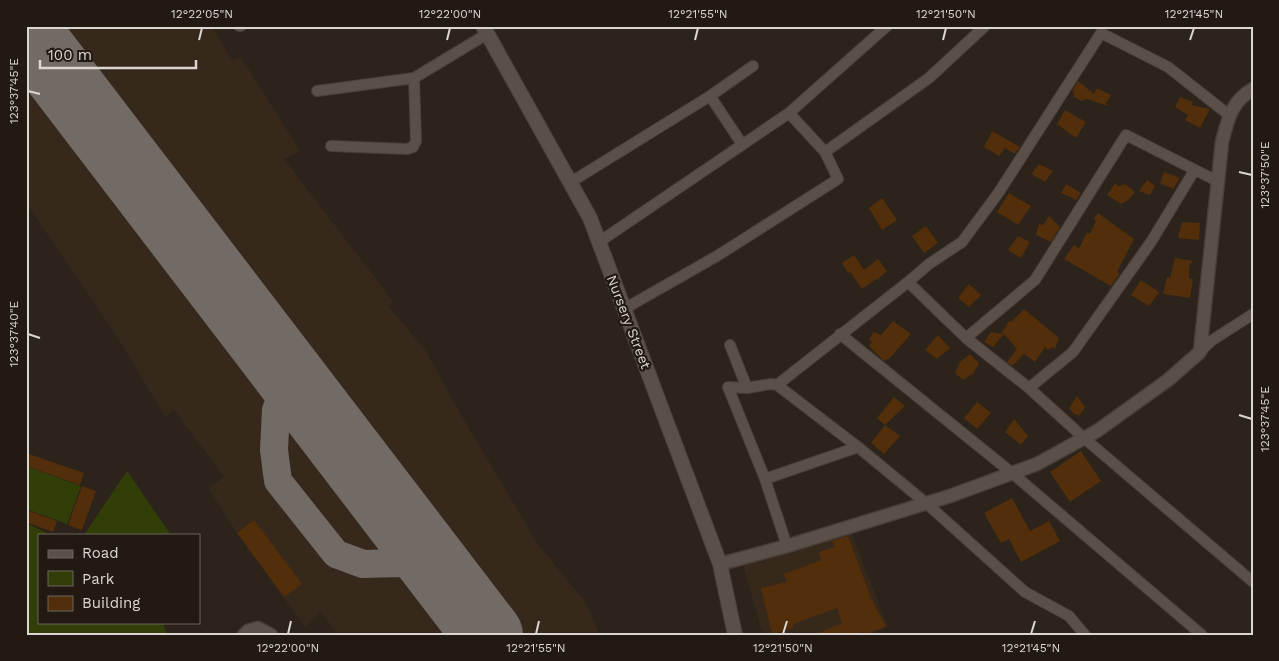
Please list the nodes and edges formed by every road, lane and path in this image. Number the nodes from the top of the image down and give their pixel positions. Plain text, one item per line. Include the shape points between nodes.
1 (887, 26) edge
2 (985, 26) edge
3 (485, 30) edge
4 (1103, 30) edge
5 (753, 66) dead end
6 (414, 78) junction
7 (1253, 89) edge
8 (317, 91) dead end
9 (710, 96) junction
10 (789, 113) junction
11 (1229, 115) junction
12 (742, 144) junction
13 (331, 146) dead end
14 (825, 152) junction
15 (1194, 171) junction
16 (570, 182) junction
17 (1219, 182) junction
18 (599, 242) junction
19 (908, 282) junction
20 (624, 309) junction
21 (1253, 314) edge
22 (840, 334) junction
23 (966, 338) junction
24 (730, 345) dead end
25 (1200, 352) junction
26 (777, 385) junction
27 (747, 388) junction
28 (1029, 388) junction
29 (1084, 438) junction
30 (858, 447) junction
31 (1012, 473) junction
32 (765, 479) junction
33 (926, 503) junction
34 (787, 546) junction
35 (720, 564) junction
36 (1253, 582) edge
37 (244, 635) edge
38 (270, 635) edge
39 (735, 635) edge
40 (1085, 635) edge
41 (1202, 635) edge

1 - 10 street
2 - 14 street via 929,78
3 - 6 street
3 - 16 main road, Nursery Street
4 - 11 street via 1168,67
4 - 19 street via 999,192 962,242
5 - 9 street
6 - 8 street
6 - 13 street via 416,141 413,147
7 - 11 street via 1242,96
9 - 12 street
9 - 16 street
10 - 12 street
10 - 14 street
11 - 17 street via 1222,142
12 - 18 street
14 - 20 street via 838,179 717,256
15 - 17 street
15 - 23 street via 1126,135 1035,280
15 - 28 street via 1152,242 1073,352
16 - 18 main road, Nursery Street
17 - 25 street
18 - 20 main road, Nursery Street
19 - 22 street
19 - 23 street
20 - 35 main road, Nursery Street
21 - 25 street
22 - 26 street
22 - 31 street
23 - 28 street
24 - 27 street
25 - 29 street via 1168,380
26 - 27 street
26 - 30 street
27 - 32 street via 728,388
28 - 29 street
29 - 31 street via 1037,464
29 - 36 street
30 - 32 street
30 - 33 street
31 - 33 street
31 - 41 street
32 - 34 street
33 - 34 street
33 - 40 street via 1025,592 1069,616
34 - 35 street
35 - 39 main road, Nursery Street
37 - 38 street via 258,628

